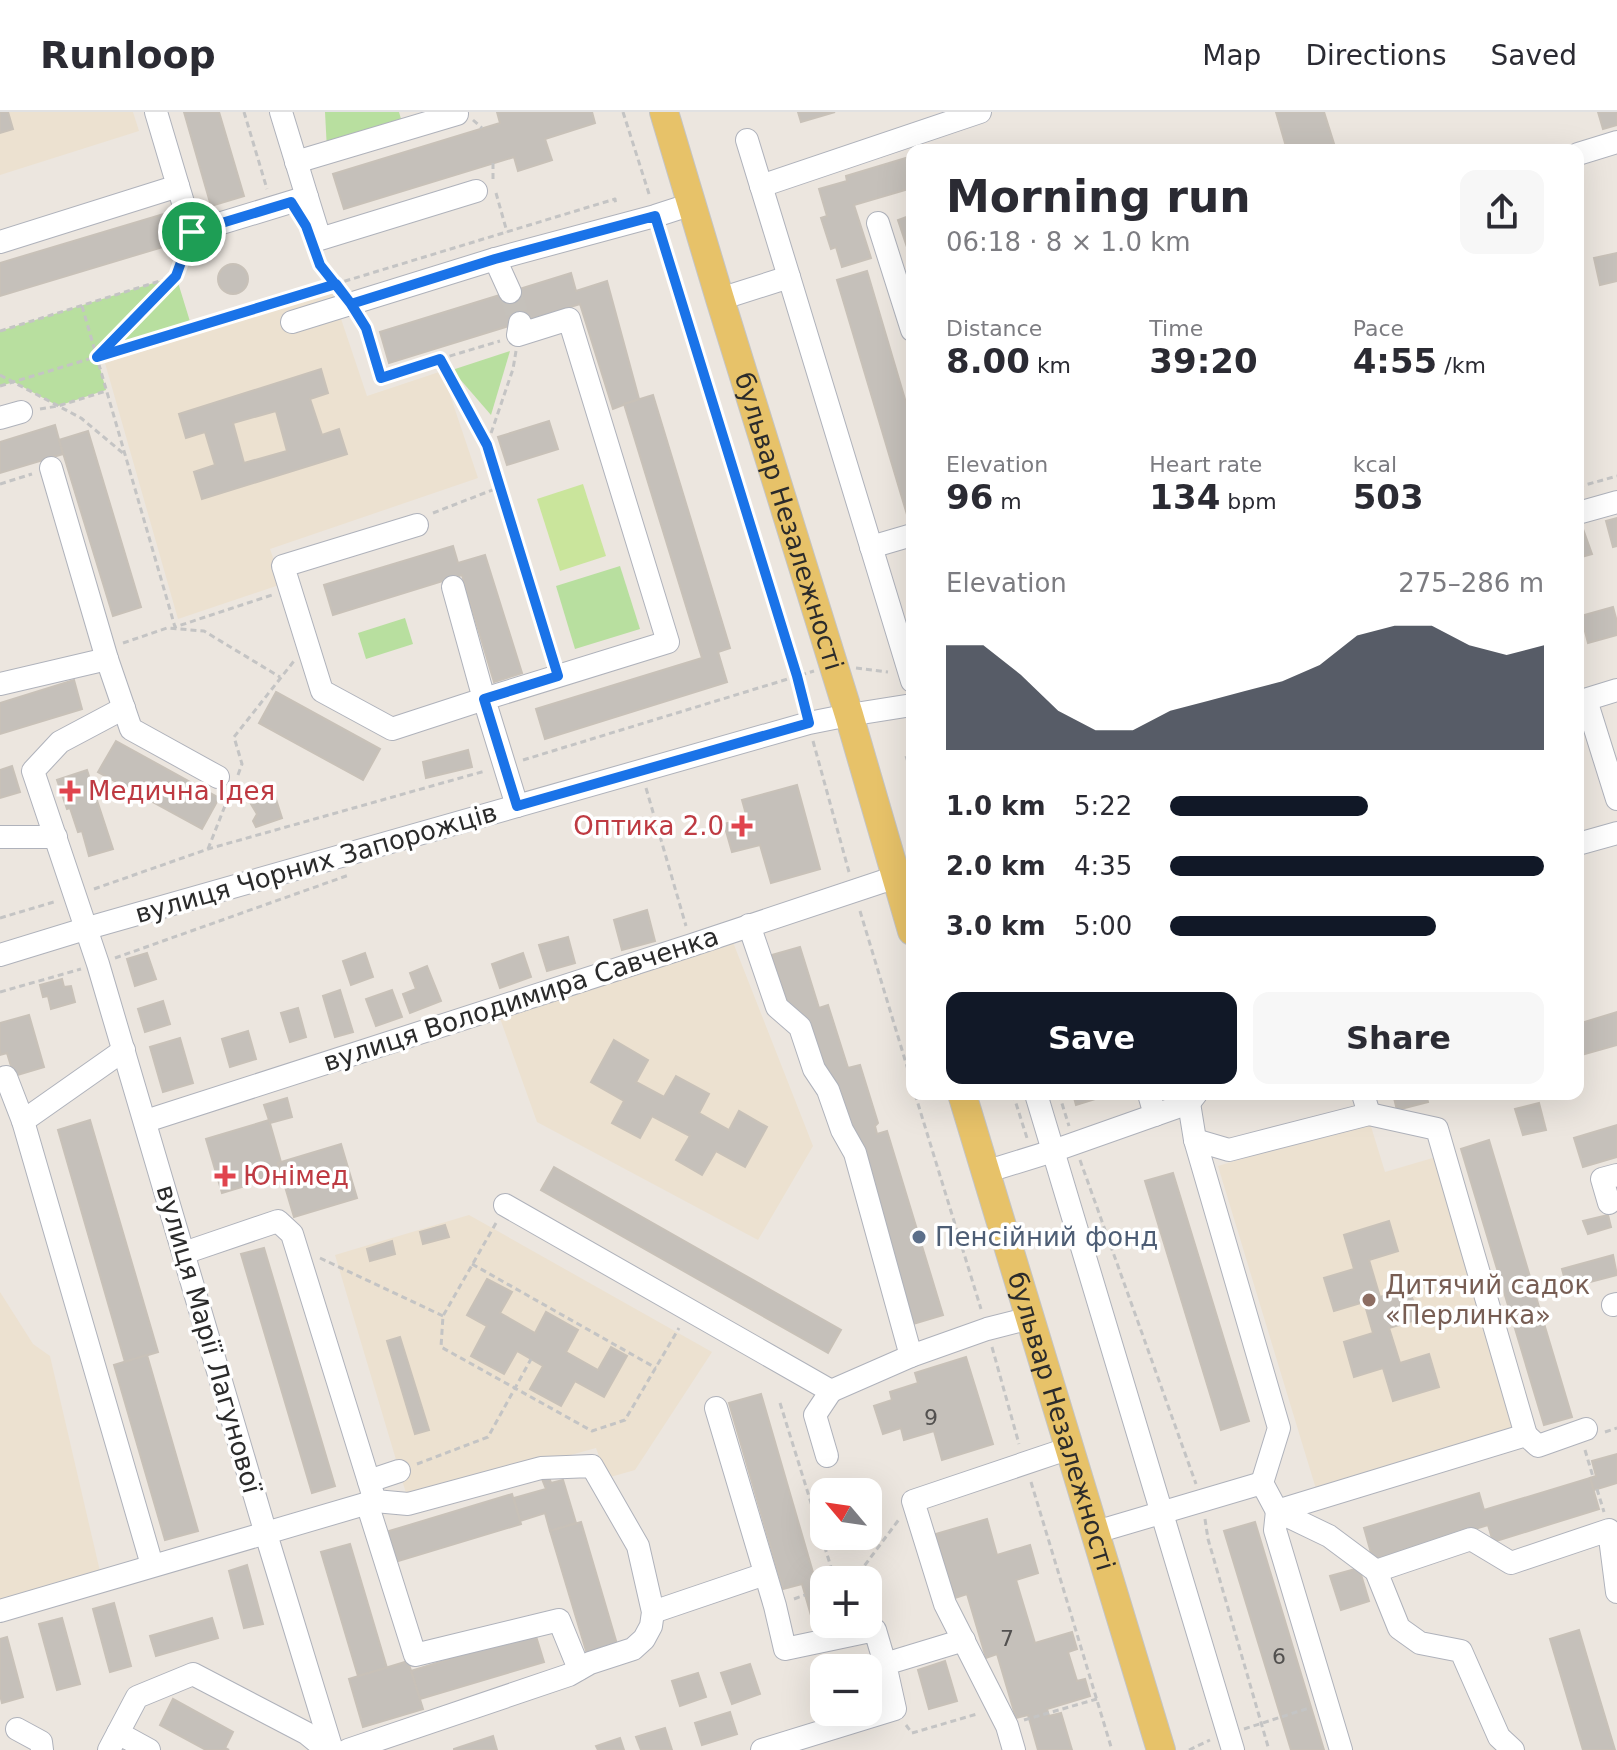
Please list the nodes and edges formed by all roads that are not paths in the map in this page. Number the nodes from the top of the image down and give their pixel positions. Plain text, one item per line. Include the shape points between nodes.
1 (156, 112) edge
2 (281, 112) edge
3 (456, 112) edge
4 (664, 112) edge
5 (980, 112) edge
6 (406, 120) edge
7 (747, 140) dead end
8 (1617, 142) edge
9 (1584, 152) edge
10 (296, 162) junction
11 (178, 186) junction
12 (761, 186) junction
13 (476, 191) dead end
14 (307, 197) junction
15 (692, 204) junction
16 (878, 223) dead end
17 (0, 242) edge
18 (495, 259) junction
19 (789, 277) junction
20 (510, 292) tunnel mouth
21 (720, 299) junction
22 (906, 311) edge
23 (292, 322) dead end
24 (519, 329) road end
25 (51, 468) road end
26 (1617, 502) edge
27 (1584, 511) edge
28 (417, 525) road end
29 (906, 537) edge
30 (871, 547) junction
31 (453, 587) dead end
32 (106, 654) junction
33 (906, 661) edge
34 (0, 684) edge
35 (1617, 690) edge
36 (484, 699) junction
37 (1584, 700) edge
38 (906, 706) edge
39 (1584, 707) edge
40 (124, 708) junction
41 (849, 715) junction
42 (228, 783) road end
43 (1617, 799) edge
44 (517, 806) junction
45 (1617, 833) edge
46 (0, 837) edge
47 (56, 837) junction
48 (1584, 842) edge
49 (896, 877) junction
50 (906, 911) edge
51 (749, 925) junction
52 (88, 928) junction
53 (0, 955) edge
54 (124, 1050) junction
55 (0, 1079) edge
56 (964, 1100) edge
57 (1039, 1100) edge
58 (1179, 1100) edge
59 (1193, 1100) edge
60 (1152, 1104) edge
61 (1366, 1104) edge
62 (23, 1121) junction
63 (146, 1121) junction
64 (1195, 1140) junction
65 (1064, 1147) junction
66 (985, 1172) junction
67 (1617, 1175) edge
68 (1609, 1203) dead end
69 (505, 1205) road end
70 (184, 1253) junction
71 (1030, 1318) junction
72 (911, 1356) junction
73 (831, 1391) junction
74 (716, 1408) dead end
75 (1582, 1430) road end
76 (1526, 1435) junction
77 (1070, 1448) junction
78 (827, 1456) dead end
79 (399, 1471) road end
80 (1262, 1483) junction
81 (370, 1495) junction
82 (1277, 1511) junction
83 (1161, 1512) junction
84 (1613, 1523) edge
85 (1096, 1532) junction
86 (266, 1534) junction
87 (152, 1565) junction
88 (1376, 1571) junction
89 (765, 1574) junction
90 (1617, 1592) edge
91 (0, 1611) edge
92 (653, 1612) junction
93 (964, 1640) junction
94 (885, 1664) junction
95 (579, 1669) junction
96 (17, 1729) dead end
97 (113, 1741) edge
98 (1230, 1742) edge
99 (42, 1750) edge
100 (149, 1750) edge
101 (330, 1750) edge
102 (348, 1750) edge
103 (762, 1750) edge
104 (1014, 1750) edge
105 (1161, 1750) edge
106 (1341, 1750) edge
107 (1513, 1750) edge

1 - 11 street
2 - 10 street
3 - 6 street
4 - 15 main road, бульвар Незалежності
5 - 12 street
6 - 10 street
7 - 12 street
8 - 9 street
10 - 14 street
11 - 14 street via 192,232
11 - 17 street
12 - 19 street
13 - 14 street via 320,239
15 - 18 street
15 - 21 main road, бульвар Незалежності
16 - 22 street
18 - 20 street
18 - 23 street
19 - 21 street
19 - 30 street
21 - 41 main road, бульвар Незалежності
24 - 36 street via 569,319 668,642
25 - 32 street
26 - 27 street
28 - 36 street via 283,566 322,691 392,729
29 - 30 street
30 - 33 street
31 - 36 street
32 - 34 street
32 - 40 street
35 - 37 street
36 - 44 street
38 - 41 street, вулиця Чорних Запорожців
39 - 43 street
40 - 42 street via 131,729
40 - 47 street, вулиця Марії Лагунової via 60,742 33,771
41 - 44 street, вулиця Чорних Запорожців
41 - 49 main road, бульвар Незалежності
44 - 52 street, вулиця Чорних Запорожців
45 - 48 street
46 - 47 street
47 - 52 street, вулиця Марії Лагунової
49 - 50 main road, бульвар Незалежності
49 - 51 street, вулиця Володимира Савченка
51 - 63 street, вулиця Володимира Савченка
51 - 72 street via 777,1007 800,1027 855,1153
52 - 53 street, вулиця Чорних Запорожців
52 - 54 street, вулиця Марії Лагунової
54 - 62 street
54 - 63 street, вулиця Марії Лагунової
55 - 62 street via 6,1077
56 - 66 main road, бульвар Незалежності
57 - 65 street
58 - 60 street
59 - 64 street
60 - 65 street
61 - 64 street via 1229,1150
61 - 76 street via 1437,1129
62 - 87 street
63 - 70 street, вулиця Марії Лагунової
64 - 80 street via 1279,1428
65 - 66 street
65 - 83 street
66 - 71 main road, бульвар Незалежності
67 - 68 street via 1602,1179
69 - 73 street
70 - 81 street via 278,1221 292,1234
70 - 86 street, вулиця Марії Лагунової
71 - 72 street
71 - 77 main road, бульвар Незалежності
72 - 73 street
73 - 78 street via 815,1415
74 - 89 street
75 - 76 street via 1538,1446
76 - 82 street
77 - 85 main road, бульвар Незалежності
77 - 93 street via 913,1501 945,1604
79 - 81 street
80 - 82 street
80 - 83 street
81 - 86 street
81 - 92 street via 408,1504 541,1468 592,1466 638,1546
81 - 95 street via 415,1655 559,1620
82 - 88 street via 1329,1536
82 - 106 street via 1275,1530
83 - 85 street
83 - 98 street
84 - 88 street via 1511,1563 1471,1539
84 - 90 street
85 - 105 main road, бульвар Незалежності
86 - 87 street
86 - 101 street, вулиця Марії Лагунової
87 - 91 street
88 - 107 street via 1399,1628 1420,1643 1461,1651 1499,1737
89 - 92 street
89 - 94 street via 785,1649 875,1630
92 - 95 street via 644,1639 633,1649
93 - 94 street
93 - 104 street
94 - 103 street via 895,1709
95 - 102 street
96 - 99 street via 41,1742
97 - 100 street
97 - 101 street via 137,1697 193,1674

